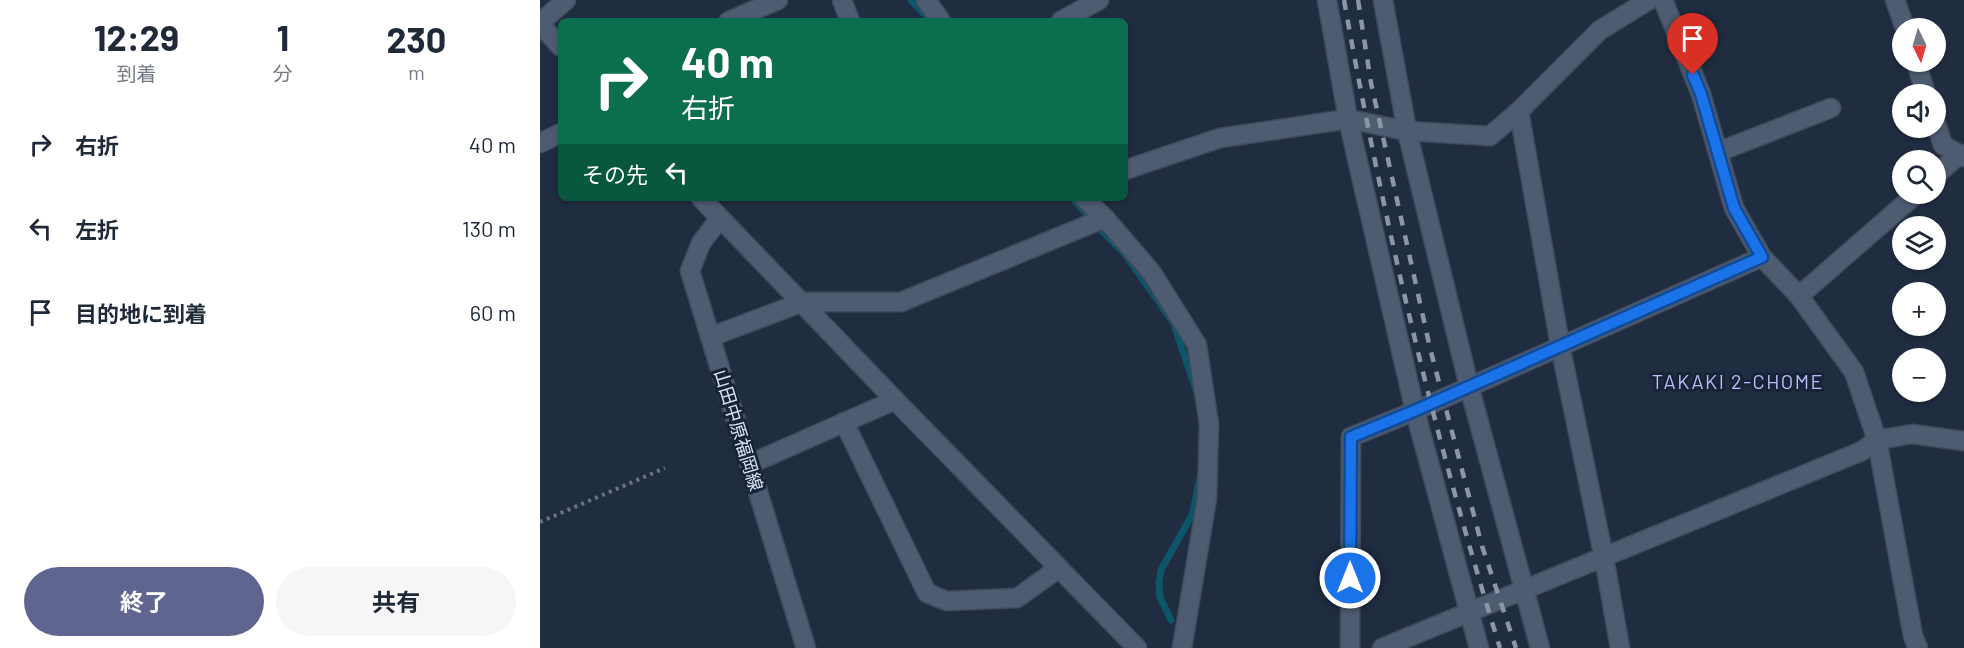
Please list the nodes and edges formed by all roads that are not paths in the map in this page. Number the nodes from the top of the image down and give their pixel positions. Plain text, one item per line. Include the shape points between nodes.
1 (566, 0) edge
2 (778, 0) edge
3 (842, 0) edge
4 (926, 0) edge
5 (1099, 0) edge
6 (1326, 0) edge
7 (1383, 0) edge
8 (1649, 0) edge
9 (1662, 0) edge
10 (1895, 0) edge
11 (736, 18) edge
12 (849, 18) edge
13 (939, 18) edge
14 (1066, 18) edge
15 (1901, 18) edge
16 (540, 24) edge
17 (558, 44) edge
18 (1831, 108) dead end
19 (1519, 111) junction
20 (1348, 119) junction
21 (1407, 131) junction
22 (558, 134) edge
23 (1941, 138) edge
24 (540, 143) edge
25 (1718, 152) junction
26 (1962, 156) edge
27 (1946, 168) edge
28 (1128, 169) edge
29 (704, 201) edge
30 (1086, 201) edge
31 (1905, 204) edge
32 (720, 218) junction
33 (1096, 222) junction
34 (1762, 257) junction
35 (1799, 296) junction
36 (803, 302) junction
37 (710, 337) junction
38 (1560, 345) junction
39 (1469, 386) junction
40 (895, 400) junction
41 (1414, 411) junction
42 (844, 422) junction
43 (1877, 440) junction
44 (1964, 441) edge
45 (750, 464) junction
46 (1604, 558) junction
47 (1059, 568) junction
48 (1523, 590) junction
49 (1468, 613) junction
50 (806, 648) edge
51 (1137, 648) edge
52 (1182, 648) edge
53 (1350, 648) edge
54 (1382, 648) edge
55 (1479, 648) edge
56 (1540, 648) edge
57 (1620, 648) edge
58 (1918, 648) edge

1 - 16 street
2 - 11 street
3 - 12 street
4 - 13 street
5 - 14 street
6 - 20 street
7 - 21 street
8 - 19 street via 1600,30
9 - 25 street via 1701,94
10 - 15 street
16 - 17 street
18 - 25 street
19 - 21 street via 1490,136
19 - 38 street
20 - 21 street
20 - 28 street via 1220,138
20 - 41 street
21 - 39 street
22 - 24 street
23 - 26 street via 1943,145
25 - 34 street via 1734,208
26 - 27 street
29 - 32 street
30 - 33 street
31 - 35 street
32 - 36 street
32 - 37 street, 山田中原福岡線 via 700,243 690,271
33 - 36 street via 901,302
33 - 52 street via 1152,273 1197,345 1209,424 1208,498
34 - 35 street
34 - 38 street
35 - 43 street via 1854,372
36 - 37 street
36 - 40 street
37 - 45 street, 山田中原福岡線
38 - 39 street
38 - 46 street
39 - 41 street
39 - 48 street
40 - 42 street
40 - 47 street
41 - 49 street
41 - 53 street via 1351,437
42 - 45 street
42 - 47 street via 927,593 947,601 1017,598
43 - 44 street via 1912,434
43 - 46 street via 1862,451
43 - 58 street
45 - 50 street, 山田中原福岡線
46 - 48 street
46 - 57 street
47 - 51 street
48 - 49 street
48 - 56 street
49 - 54 street
49 - 55 street

